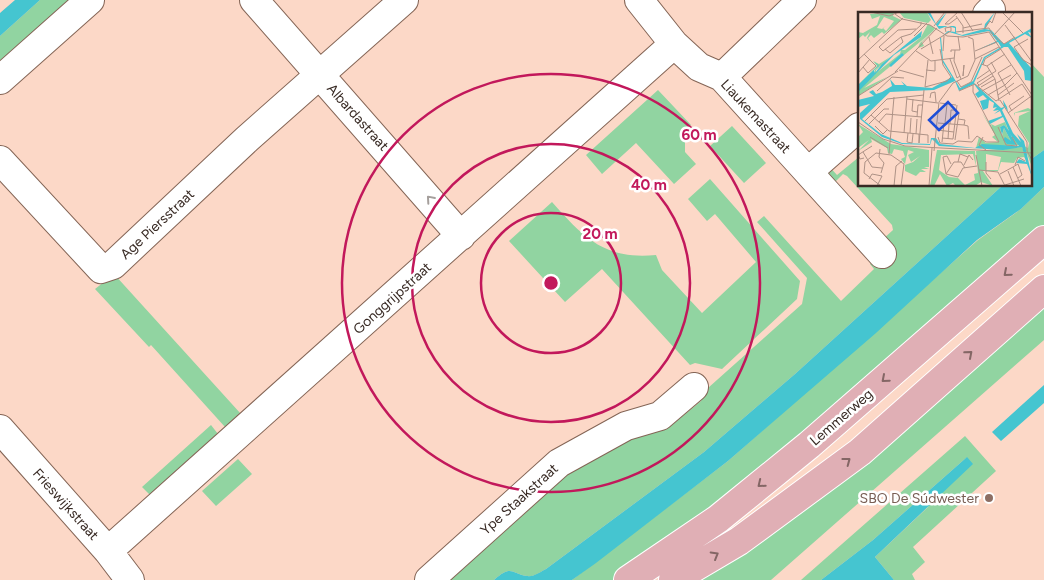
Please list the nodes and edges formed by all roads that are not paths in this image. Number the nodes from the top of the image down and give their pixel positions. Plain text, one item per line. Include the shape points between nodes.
1 (90, 0) edge
2 (254, 0) edge
3 (404, 0) edge
4 (639, 0) edge
5 (802, 0) edge
6 (674, 44) junction
7 (321, 76) junction
8 (722, 77) junction
9 (0, 80) edge
10 (858, 128) edge
11 (0, 160) edge
12 (808, 172) junction
13 (461, 236) junction
14 (1044, 240) edge
15 (882, 254) dead end
16 (1044, 289) edge
17 (694, 387) dead end
18 (0, 429) edge
19 (108, 551) junction
20 (130, 580) edge
21 (430, 580) edge
22 (628, 580) edge
23 (673, 580) edge

1 - 9 street
2 - 7 street, Albardastraat
3 - 7 street
4 - 6 street, Liaukemastraat
5 - 8 street
6 - 8 street, Liaukemastraat via 699,67
6 - 13 street, Gonggrijpstraat
7 - 11 street, Age Piersstraat via 247,139 113,265 101,269
13 -> 7 street, Albardastraat
8 - 12 street, Liaukemastraat
10 - 12 street
12 - 15 street, Liaukemastraat
13 - 19 street, Gonggrijpstraat
14 -> 22 main road, Lemmerweg via 718,519
23 -> 16 main road via 739,541 860,452
17 - 21 street, Ype Staakstraat via 660,416 626,426 559,463
18 - 19 street, Frieswijkstraat
19 - 20 street, Frieswijkstraat

